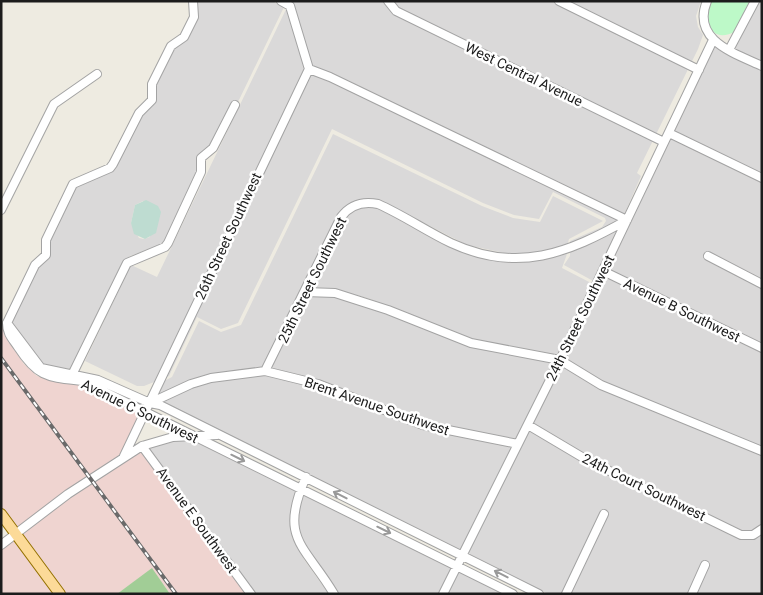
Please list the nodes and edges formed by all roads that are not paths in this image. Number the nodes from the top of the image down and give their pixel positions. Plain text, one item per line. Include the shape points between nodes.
1 (193, 1) edge
2 (281, 1) edge
3 (388, 1) edge
4 (559, 1) edge
5 (707, 1) edge
6 (756, 1) edge
7 (291, 4) edge
8 (713, 40) junction
9 (729, 50) junction
10 (762, 66) edge
11 (309, 70) junction
12 (699, 70) junction
13 (97, 74) dead end
14 (235, 105) dead end
15 (669, 133) junction
16 (664, 142) junction
17 (762, 178) edge
18 (1, 210) edge
19 (627, 220) junction
20 (604, 233) junction
21 (616, 244) junction
22 (708, 256) dead end
23 (603, 271) junction
24 (762, 284) edge
25 (305, 292) junction
26 (762, 348) edge
27 (560, 360) junction
28 (265, 371) junction
29 (71, 376) junction
30 (150, 403) junction
31 (146, 411) junction
32 (528, 425) junction
33 (219, 435) junction
34 (194, 436) junction
35 (518, 444) junction
36 (142, 446) junction
37 (762, 451) edge
38 (124, 456) junction
39 (306, 477) junction
40 (301, 489) junction
41 (1, 514) edge
42 (604, 514) dead end
43 (762, 529) edge
44 (17, 534) junction
45 (1, 545) edge
46 (462, 555) junction
47 (456, 565) junction
48 (705, 565) dead end
49 (60, 594) edge
50 (251, 594) edge
51 (334, 594) edge
52 (443, 594) edge
53 (513, 594) edge
54 (540, 594) edge
55 (566, 594) edge
56 (692, 594) edge

1 - 29 street, Avenue C Southwest via 194,17 184,37 171,46 152,84 152,100 139,113 110,168 73,184 46,240 46,255 35,264 7,323 41,368
2 - 7 street
3 - 16 street, West Central Avenue via 396,11
4 - 12 street
5 - 8 street via 703,19
6 - 9 street
7 - 11 street
8 - 9 street
8 - 12 street, 24th Street Southwest
9 - 10 street
11 - 19 street via 330,77
11 - 30 street, 26th Street Southwest
12 - 15 street, 24th Street Southwest
13 - 18 street via 54,104
14 - 29 street via 212,148 201,158 201,172 168,243 127,263
15 - 16 street, 24th Street Southwest
15 - 17 street
16 - 19 street, 24th Street Southwest
19 - 20 street
19 - 21 street, 24th Street Southwest
20 - 21 street
20 - 25 street, 25th Street Southwest via 548,256 512,259 458,246 387,208 370,203 353,206 341,217
21 - 23 street, 24th Street Southwest
22 - 24 street
23 - 26 street, Avenue B Southwest
23 - 27 street, 24th Street Southwest
25 - 27 street via 335,293 471,342
25 - 28 street, 25th Street Southwest
27 - 32 street, 24th Street Southwest
27 - 37 street via 601,386
28 - 30 street, Brent Avenue Southwest via 211,378
28 - 35 street, Brent Avenue Southwest via 318,384 423,424
29 - 30 street, Avenue C Southwest via 98,380
29 - 31 street, Avenue C Southwest
30 - 31 street
30 - 33 street, Avenue C Southwest
31 - 34 street, Avenue C Southwest
31 - 38 street
32 - 35 street, 24th Street Southwest
32 - 43 street, 24th Court Southwest via 595,464 741,535 753,535
33 - 34 street
33 - 39 street, Avenue C Southwest
34 - 36 street via 173,437
34 -> 40 street, Avenue C Southwest
35 - 46 street, 24th Street Southwest
36 - 38 street
36 - 50 street, Avenue E Southwest
38 - 44 street
39 - 40 street
46 -> 39 street, Avenue C Southwest
40 -> 47 street, Avenue C Southwest
40 - 51 street via 294,516 296,536 308,559
41 - 44 main road
42 - 55 street
44 - 45 street
44 - 49 main road
46 - 47 street, 24th Street Southwest
54 -> 46 street, Avenue C Southwest
47 - 52 street, 24th Street Southwest
47 - 53 street, Avenue C Southwest
48 - 56 street

